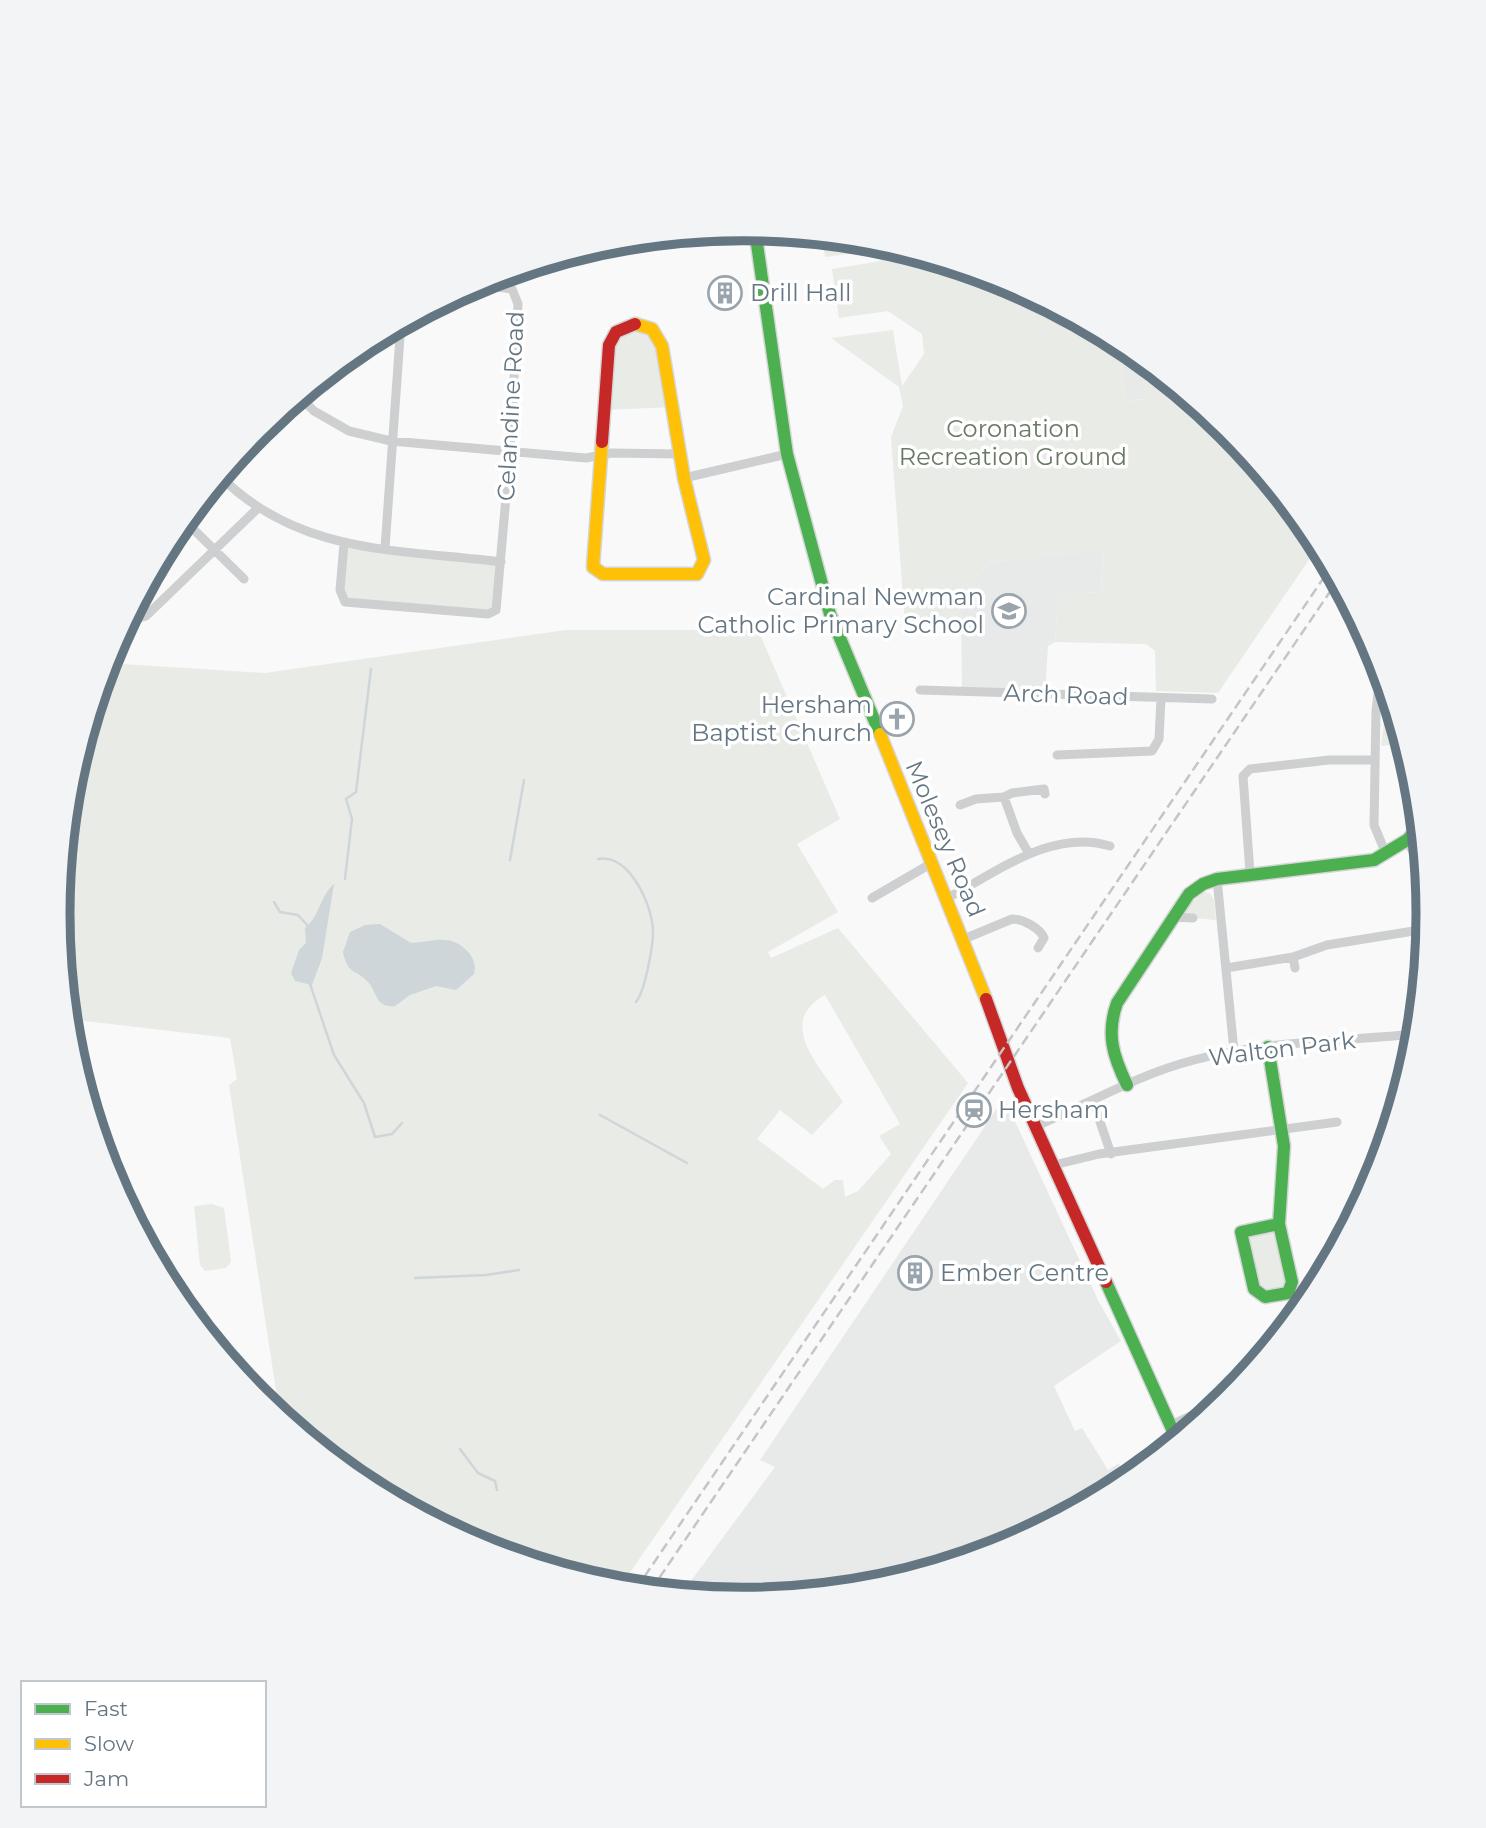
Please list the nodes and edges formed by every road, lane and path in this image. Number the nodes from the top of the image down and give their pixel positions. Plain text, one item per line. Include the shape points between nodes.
1 (757, 241) edge
2 (502, 286) edge
3 (399, 336) edge
4 (305, 403) edge
5 (391, 441) junction
6 (510, 452) junction
7 (680, 454) junction
8 (787, 454) junction
9 (600, 455) junction
10 (684, 478) junction
11 (227, 482) edge
12 (257, 509) junction
13 (192, 528) edge
14 (344, 544) junction
15 (385, 548) junction
16 (215, 551) junction
17 (501, 562) junction
18 (244, 579) dead end
19 (141, 611) edge
20 (146, 616) junction
21 (138, 618) edge
22 (920, 690) dead end
23 (1379, 696) edge
24 (1161, 698) junction
25 (1212, 699) dead end
26 (1057, 755) dead end
27 (1375, 760) junction
28 (1045, 794) dead end
29 (1004, 797) junction
30 (960, 806) dead end
31 (1411, 836) edge
32 (1408, 840) junction
33 (1110, 847) dead end
34 (1413, 850) edge
35 (1028, 852) junction
36 (1386, 854) junction
37 (932, 863) junction
38 (1250, 873) junction
39 (1217, 879) junction
40 (872, 898) dead end
41 (947, 898) junction
42 (1172, 917) junction
43 (1193, 918) dead end
44 (1416, 931) edge
45 (964, 939) junction
46 (1038, 948) dead end
47 (1293, 957) junction
48 (1226, 968) junction
49 (1295, 968) dead end
50 (1405, 1035) edge
51 (1268, 1047) junction
52 (1234, 1051) junction
53 (1127, 1085) junction
54 (1093, 1101) junction
55 (1337, 1122) dead end
56 (1036, 1126) junction
57 (1282, 1131) junction
58 (1111, 1154) junction
59 (1054, 1165) junction
60 (1279, 1224) junction
61 (1189, 1418) edge
62 (1171, 1424) junction
63 (1174, 1431) edge

1 - 8 street, Molesey Road
2 - 6 street, Celandine Road via 517,298
3 - 5 street
4 - 5 street via 349,432
5 - 6 street
5 - 15 street
6 - 9 street
6 - 17 street, Celandine Road
7 - 9 street
7 - 9 street via 662,346 652,329 635,324 616,332 609,345
7 - 10 street
8 - 10 street
8 - 37 street, Molesey Road via 844,653
9 - 10 street via 592,559 593,567 603,573 701,571 704,560
11 - 12 street
12 - 14 street via 301,531
12 - 16 street
13 - 16 street
14 - 15 street
14 - 17 street, Celandine Road via 340,595 349,603 492,613 498,606
15 - 17 street
16 - 18 street
16 - 20 street
19 - 20 street
20 - 21 street
22 - 24 street, Arch Road
23 - 27 street
24 - 25 street, Arch Road
24 - 26 street via 1159,739 1152,751
27 - 36 street via 1374,825
27 - 38 street via 1250,769 1243,776
28 - 29 street via 1044,789
29 - 30 street via 976,799
29 - 35 street
31 - 32 street
32 - 34 street
32 - 36 street
33 - 35 street via 1093,841
35 - 41 street
36 - 38 street via 1359,863
37 - 40 street
37 - 41 street, Molesey Road
38 - 39 street
39 - 42 street via 1189,894
39 - 48 street
41 - 45 street, Molesey Road
42 - 43 street
42 - 53 street via 1109,1022 1111,1048
44 - 47 street via 1327,946
45 - 46 street via 1020,919 1042,933
45 - 56 street, Molesey Road
47 - 48 street
47 - 49 street
48 - 52 street
50 - 51 street, Walton Park
51 - 52 street, Walton Park
51 - 57 street
52 - 53 street, Walton Park via 1184,1063
53 - 54 street, Walton Park
54 - 56 street, Walton Park
54 - 58 street
55 - 57 street
56 - 59 street, Molesey Road
57 - 58 street
57 - 60 street
58 - 59 street
59 - 62 street, Molesey Road
60 - 60 street via 1291,1289 1265,1298 1254,1289 1241,1232
61 - 62 street
62 - 63 street, Molesey Road

